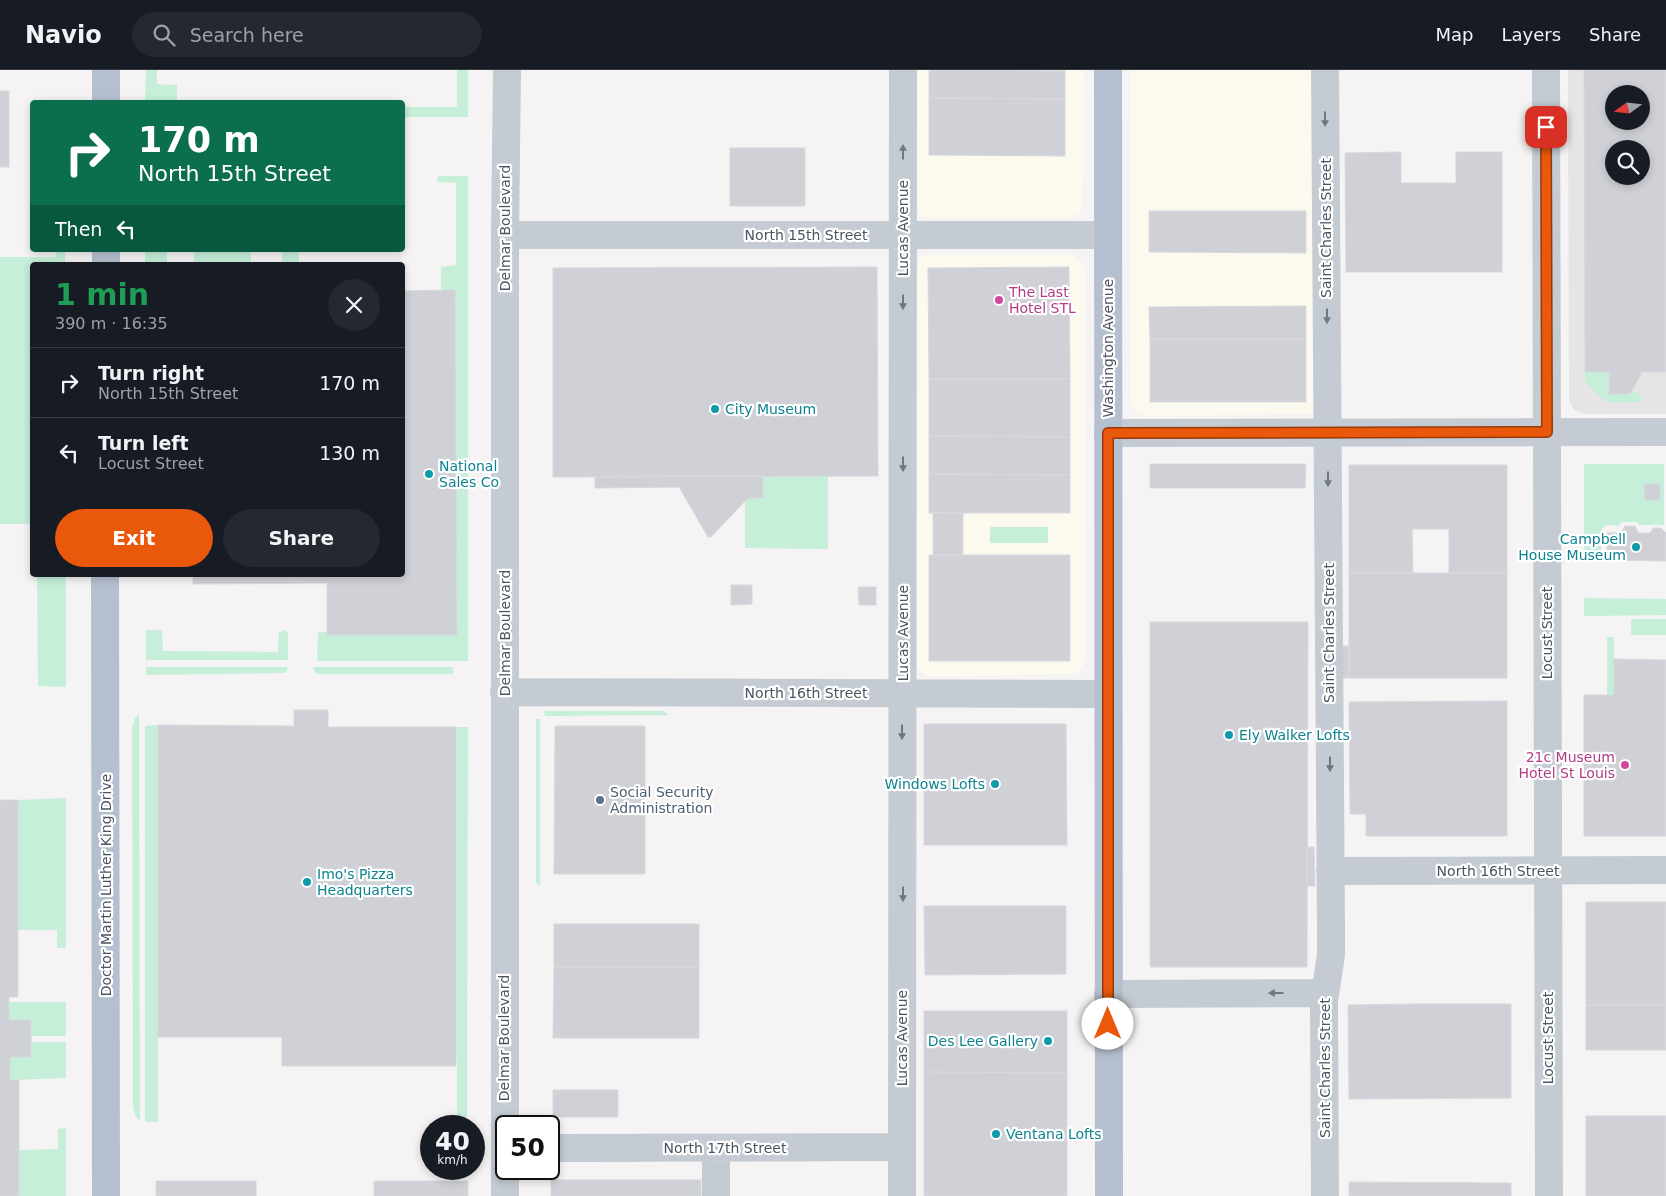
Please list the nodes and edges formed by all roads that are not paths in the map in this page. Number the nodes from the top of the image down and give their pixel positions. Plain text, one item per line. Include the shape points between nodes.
1 (106, 70) edge
2 (507, 70) edge
3 (903, 70) edge
4 (1108, 70) edge
5 (1325, 70) edge
6 (1546, 70) edge
7 (106, 100) edge
8 (1108, 235) junction
9 (505, 236) junction
10 (903, 236) junction
11 (1547, 432) junction
12 (1666, 432) edge
13 (1108, 433) junction
14 (1328, 433) junction
15 (106, 577) edge
16 (504, 692) junction
17 (903, 693) junction
18 (1108, 694) junction
19 (1666, 870) edge
20 (1330, 871) junction
21 (1548, 871) junction
22 (1325, 993) junction
23 (1108, 994) junction
24 (505, 1115) edge
25 (902, 1147) junction
26 (560, 1148) edge
27 (716, 1148) junction
28 (504, 1180) edge
29 (106, 1196) edge
30 (504, 1196) edge
31 (716, 1196) edge
32 (902, 1196) edge
33 (1109, 1196) edge
34 (1325, 1196) edge
35 (1549, 1196) edge

1 - 7 main road
2 - 9 street, Delmar Boulevard
10 -> 3 street, Lucas Avenue
4 - 8 main road, Washington Avenue
5 -> 14 street, Saint Charles Street
6 - 11 street, Locust Street
8 - 10 street, North 15th Street
8 - 13 main road, Washington Avenue
9 - 10 street, North 15th Street
9 - 16 street, Delmar Boulevard
10 -> 17 street, Lucas Avenue
11 - 12 street
11 - 14 street
11 - 21 street, Locust Street
13 - 14 street
13 - 18 main road, Washington Avenue
14 -> 20 street, Saint Charles Street
15 - 29 main road, Doctor Martin Luther King Drive
16 - 17 street, North 16th Street
16 - 24 street, Delmar Boulevard
17 - 18 street, North 16th Street
17 -> 25 street, Lucas Avenue
18 - 23 main road, Washington Avenue
19 - 21 street, North 16th Street
20 - 21 street, North 16th Street
20 - 22 street, Saint Charles Street via 1331,955
21 - 35 street, Locust Street
22 -> 23 street
22 - 34 street, Saint Charles Street
23 - 33 main road, Washington Avenue
25 - 27 street, North 17th Street
25 - 32 street, Lucas Avenue
26 - 27 street, North 17th Street
27 - 31 street
28 - 30 street, Delmar Boulevard

